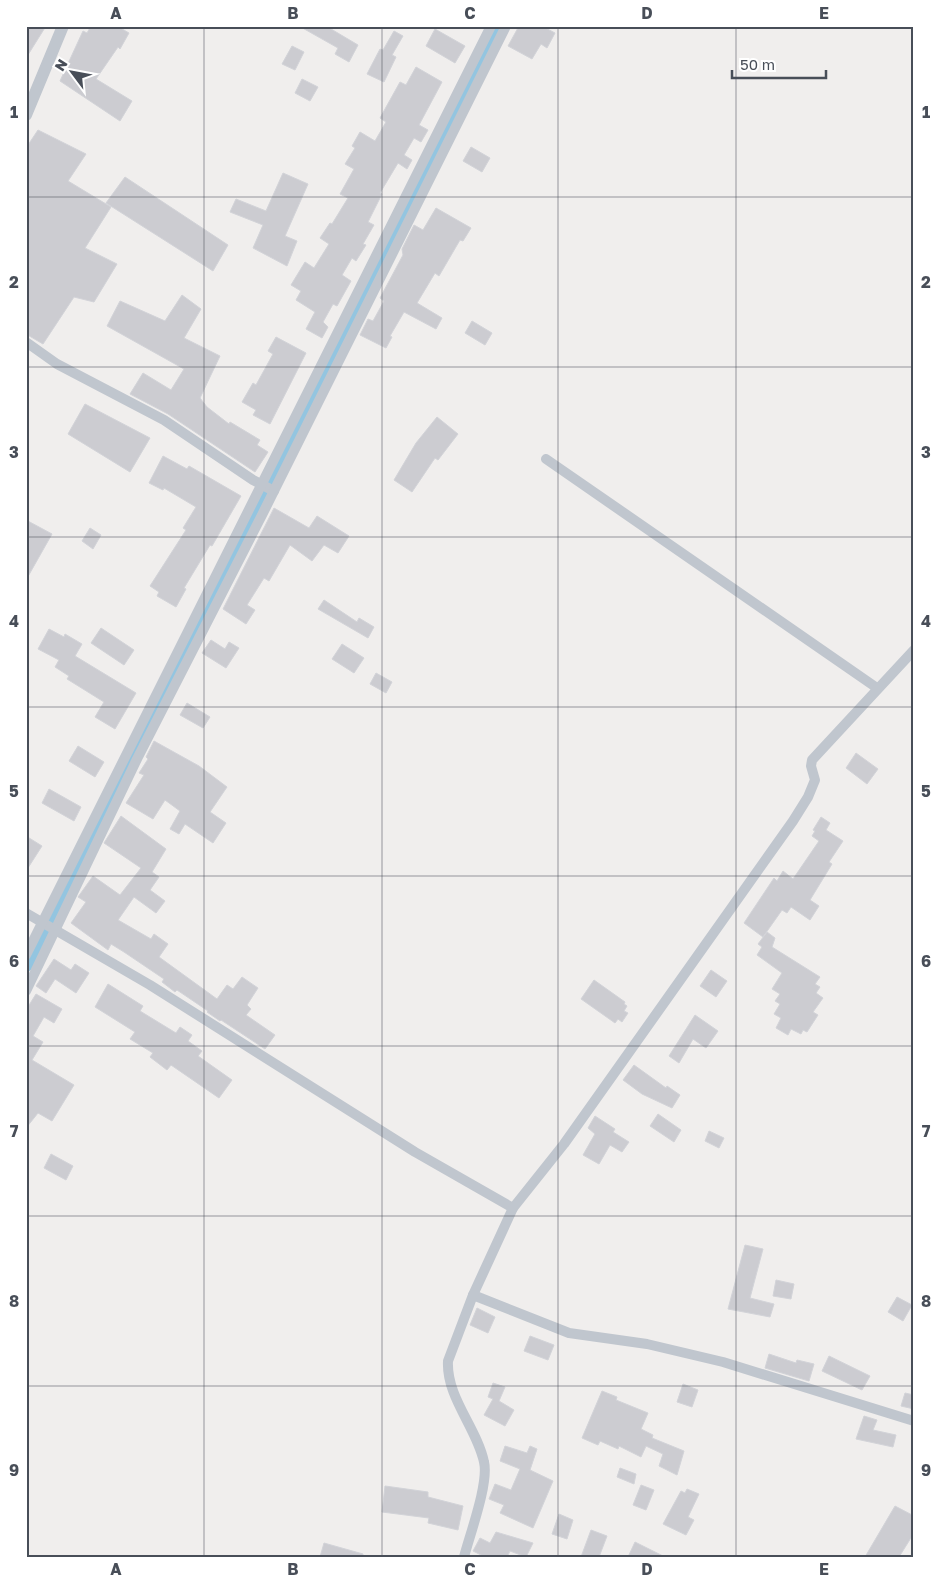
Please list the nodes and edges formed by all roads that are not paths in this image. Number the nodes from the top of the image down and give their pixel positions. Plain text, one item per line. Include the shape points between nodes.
1 (62, 26) edge
2 (491, 26) edge
3 (506, 26) edge
4 (26, 114) edge
5 (26, 342) edge
6 (546, 459) dead end
7 (268, 488) junction
8 (914, 650) edge
9 (877, 688) junction
10 (26, 913) edge
11 (42, 923) junction
12 (56, 931) junction
13 (26, 955) edge
14 (26, 991) edge
15 (513, 1208) junction
16 (473, 1295) junction
17 (914, 1421) edge
18 (464, 1557) edge

1 - 4 street
2 - 7 street
3 - 7 street
5 - 7 street via 57,364 164,420
6 - 9 street
7 - 11 street
7 - 12 street
8 - 9 street
9 - 15 street via 812,760 815,780 793,821 564,1144
10 - 11 street
11 - 12 street
11 - 13 street
12 - 14 street
12 - 15 street via 150,984 415,1152
15 - 16 street
16 - 17 street via 569,1333 647,1344 723,1362
16 - 18 street via 451,1351 448,1372 477,1437 485,1464 484,1480

